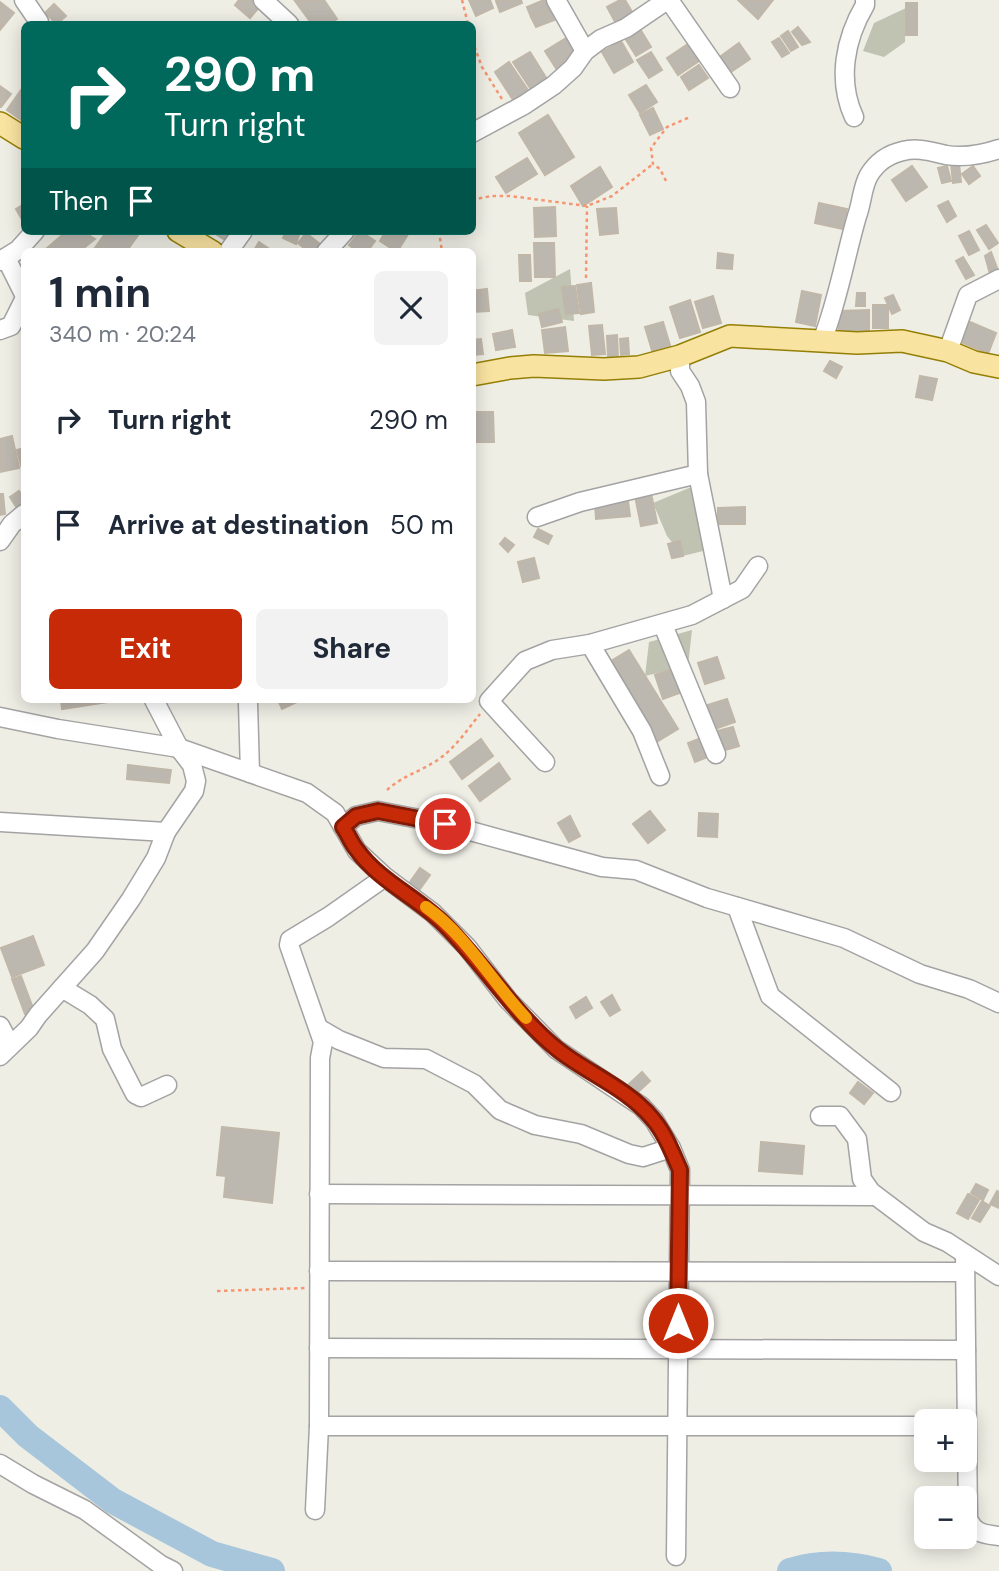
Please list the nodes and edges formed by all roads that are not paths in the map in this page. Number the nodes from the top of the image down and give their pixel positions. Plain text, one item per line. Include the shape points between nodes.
1 (24, 0) edge
2 (263, 0) edge
3 (556, 0) edge
4 (668, 0) edge
5 (865, 0) edge
6 (38, 21) edge
7 (286, 21) edge
8 (585, 51) junction
9 (730, 88) dead end
10 (854, 117) dead end
11 (0, 123) edge
12 (476, 131) edge
13 (21, 136) edge
14 (999, 149) edge
15 (31, 235) edge
16 (187, 235) edge
17 (341, 235) edge
18 (207, 248) edge
19 (330, 248) edge
20 (3, 260) edge
21 (999, 279) edge
22 (21, 298) edge
23 (21, 306) edge
24 (0, 330) edge
25 (822, 341) junction
26 (948, 351) junction
27 (680, 356) junction
28 (999, 367) edge
29 (476, 374) edge
30 (698, 474) junction
31 (21, 516) edge
32 (537, 517) dead end
33 (0, 541) edge
34 (758, 566) dead end
35 (723, 599) junction
36 (663, 625) junction
37 (590, 645) junction
38 (156, 703) edge
39 (248, 703) dead end
40 (0, 717) edge
41 (179, 748) junction
42 (716, 754) dead end
43 (545, 762) dead end
44 (250, 773) junction
45 (660, 776) dead end
46 (0, 822) edge
47 (343, 827) junction
48 (166, 832) junction
49 (385, 877) junction
50 (737, 907) junction
51 (62, 988) junction
52 (999, 1003) edge
53 (0, 1026) edge
54 (320, 1029) junction
55 (5, 1051) edge
56 (167, 1086) dead end
57 (891, 1092) dead end
58 (820, 1116) dead end
59 (671, 1148) junction
60 (319, 1194) junction
61 (679, 1194) junction
62 (876, 1196) junction
63 (965, 1254) junction
64 (679, 1272) junction
65 (965, 1272) junction
66 (999, 1276) edge
67 (319, 1279) junction
68 (319, 1348) junction
69 (678, 1349) junction
70 (966, 1350) junction
71 (966, 1409) edge
72 (319, 1426) junction
73 (914, 1426) edge
74 (677, 1427) junction
75 (0, 1464) edge
76 (967, 1472) edge
77 (315, 1510) dead end
78 (999, 1536) edge
79 (676, 1556) dead end
80 (173, 1571) edge

1 - 6 street
2 - 7 street
3 - 8 street
4 - 8 street
4 - 9 street
5 - 10 street via 844,57 847,98
8 - 12 street via 554,85
11 - 13 main road
14 - 25 street via 963,156 905,150 879,162 865,183
15 - 20 street
16 - 18 main road
17 - 19 street
20 - 22 street
21 - 26 street via 968,295
23 - 24 street via 11,327
25 - 26 main road via 902,341
25 - 27 main road via 730,336
26 - 28 main road
27 - 29 main road via 639,367 534,366
27 - 30 street via 680,371 696,402
30 - 32 street
30 - 35 street
31 - 33 street
34 - 35 street via 742,589
35 - 36 street
36 - 37 street
36 - 42 street
37 - 43 street via 552,650 525,661 489,702
37 - 45 street via 642,731
38 - 41 street
39 - 44 street
40 - 41 street
41 - 44 street
41 - 48 street via 192,765 196,781
44 - 47 street via 307,793 335,813
46 - 48 street
47 - 49 street via 357,851
47 - 50 street via 356,816 378,811 445,824 602,867 636,870
48 - 51 street via 131,899
49 - 54 street via 290,940
49 - 59 street via 433,913 467,947 556,1049 641,1106
50 - 52 street via 844,937 920,974
50 - 57 street via 769,996
51 - 55 street
51 - 56 street via 105,1019 112,1049 135,1094 141,1097
53 - 55 street
54 - 59 street via 384,1058 426,1059 474,1084 499,1110 535,1125 643,1157
54 - 60 street
58 - 62 street via 840,1116 857,1139 862,1179
59 - 61 street via 680,1170
60 - 61 street
60 - 67 street
61 - 62 street
61 - 64 street
62 - 63 street via 924,1232
63 - 65 street
63 - 66 street
64 - 65 street
64 - 67 street
64 - 69 street
65 - 70 street
67 - 68 street
68 - 69 street
68 - 72 street
69 - 70 street
69 - 74 street
70 - 71 street
72 - 74 street
72 - 77 street
73 - 74 street
74 - 79 street
75 - 80 street via 85,1510
76 - 78 street via 972,1528

